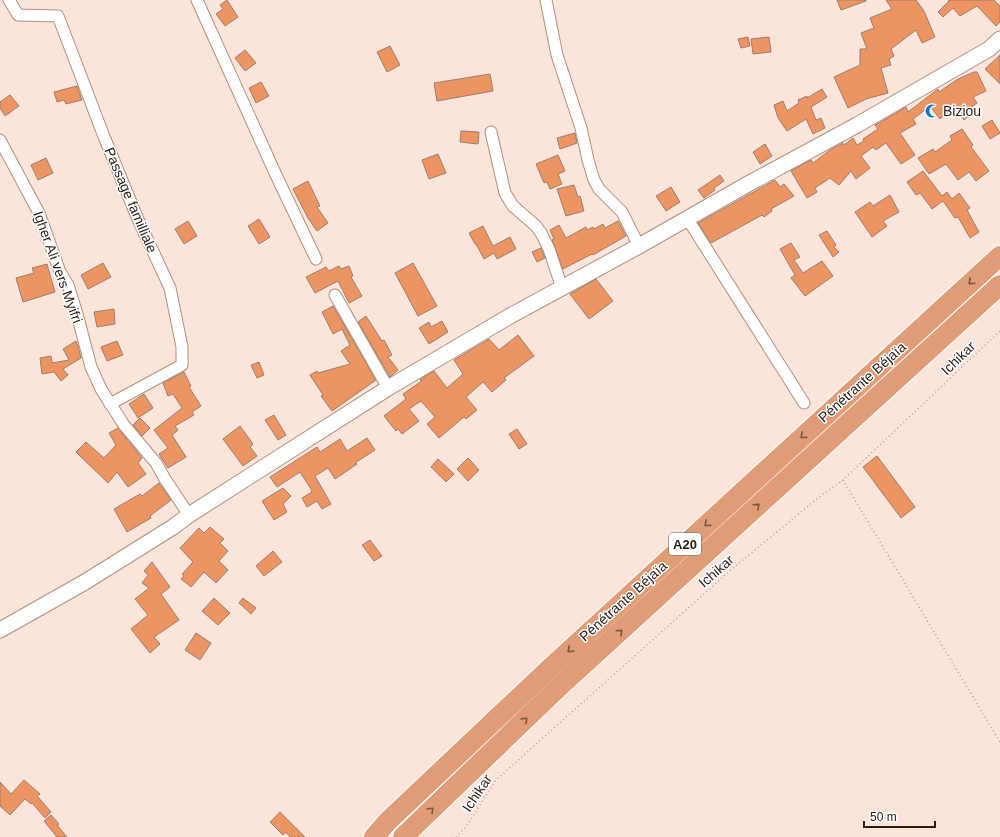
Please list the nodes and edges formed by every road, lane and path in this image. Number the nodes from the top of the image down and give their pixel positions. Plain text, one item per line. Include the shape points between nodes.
1 (9, 0) edge
2 (197, 0) edge
3 (546, 0) edge
4 (1000, 39) edge
5 (491, 132) dead end
6 (0, 140) edge
7 (687, 218) junction
8 (639, 246) junction
9 (1000, 256) edge
10 (316, 260) dead end
11 (1000, 285) edge
12 (562, 288) junction
13 (335, 295) dead end
14 (1000, 331) edge
15 (388, 388) junction
16 (804, 403) dead end
17 (110, 404) junction
18 (843, 480) junction
19 (189, 516) junction
20 (0, 630) edge
21 (1000, 742) edge
22 (374, 837) edge
23 (403, 837) edge
24 (456, 837) edge

1 - 17 street, Passage familliale via 18,15 58,16 134,210 170,288 182,347 182,365
2 - 10 street
3 - 8 street via 557,55 581,128 594,180 599,189 622,212
4 - 7 main road via 990,49
5 - 12 street via 505,193 513,206 541,233
6 - 17 street, Igher Ali vers Myifri via 39,213 60,272 68,285 91,367
7 - 8 main road
7 - 16 street
8 - 12 main road
9 -> 22 highway, Pénétrante Béjaïa / A20 via 548,670
23 -> 11 highway, Pénétrante Béjaïa / A20 via 561,685
12 - 15 main road
13 - 15 street
14 - 18 path, Ichikar
15 - 19 main road
17 - 19 street, Igher Ali vers Myifri via 156,463
18 - 21 path
18 - 24 path, Ichikar via 732,569 496,780 466,827
19 - 20 main road via 85,582

